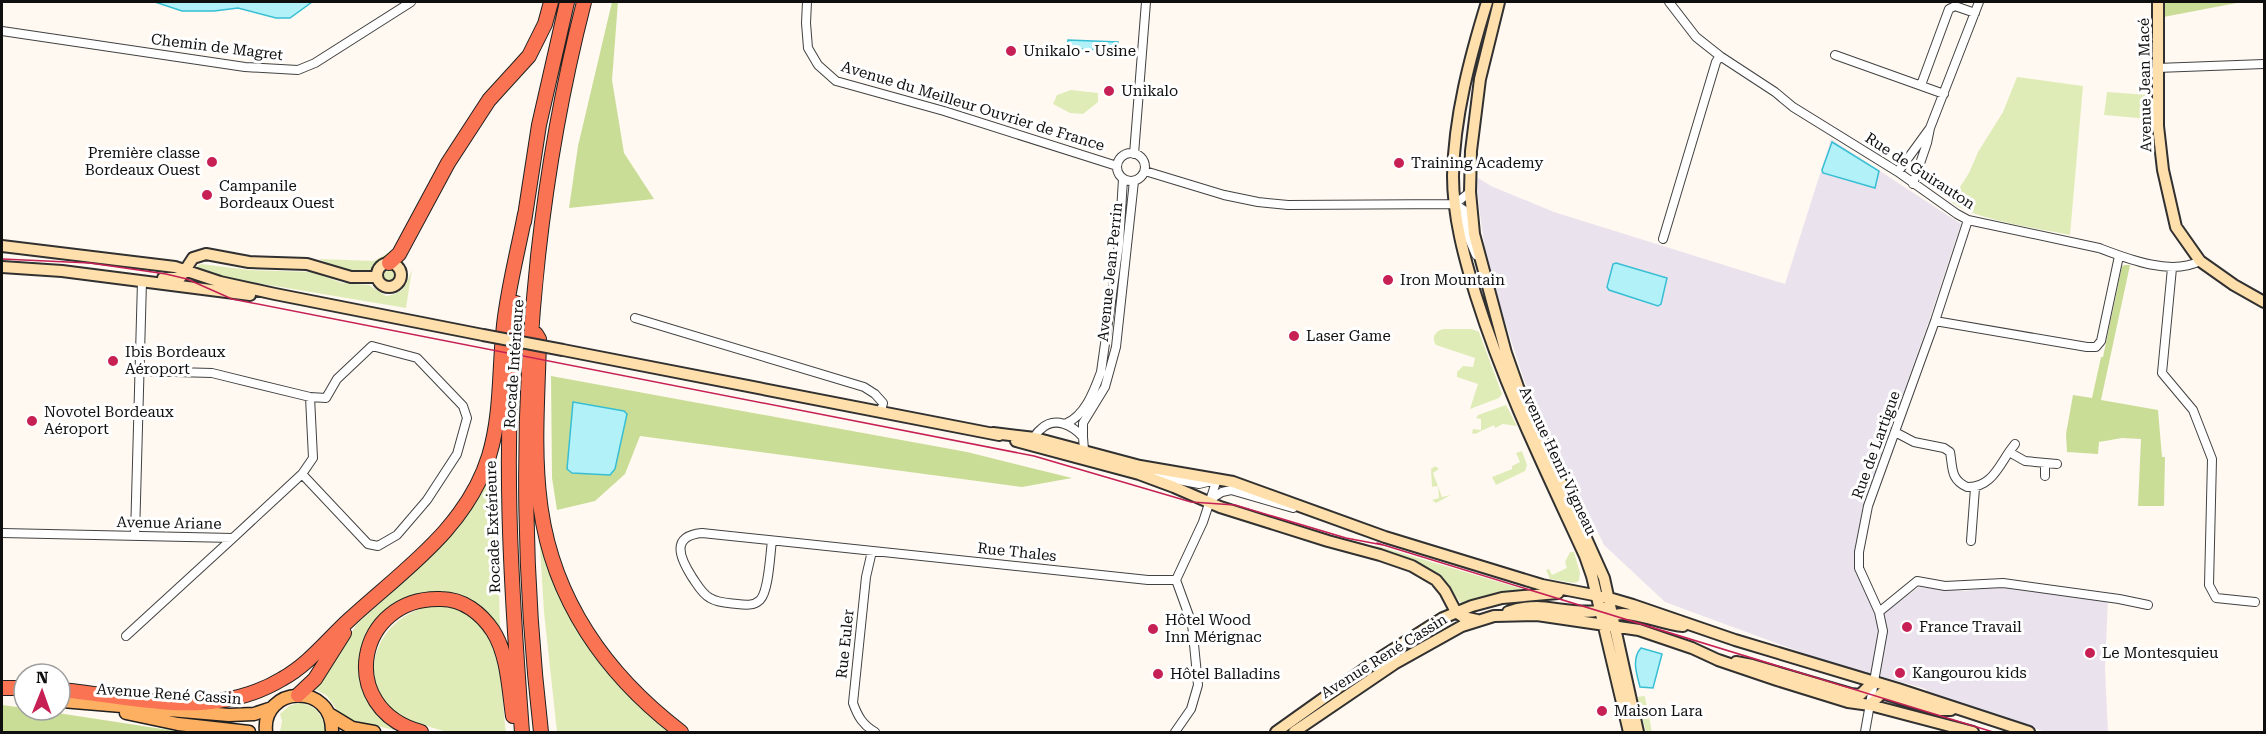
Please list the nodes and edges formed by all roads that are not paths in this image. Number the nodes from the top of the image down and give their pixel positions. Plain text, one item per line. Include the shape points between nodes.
1 (411, 2) edge
2 (550, 2) edge
3 (567, 2) edge
4 (584, 2) edge
5 (807, 2) edge
6 (1146, 2) edge
7 (1487, 2) edge
8 (1499, 2) edge
9 (1669, 2) edge
10 (1979, 2) edge
11 (2158, 2) edge
12 (1975, 13) junction
13 (2, 31) edge
14 (1835, 55) dead end
15 (1720, 56) junction
16 (2265, 64) edge
17 (2157, 69) junction
18 (1921, 85) junction
19 (1944, 94) junction
20 (1929, 128) junction
21 (1134, 154) junction
22 (1117, 166) junction
23 (1145, 171) junction
24 (1898, 172) junction
25 (1123, 179) junction
26 (1134, 181) junction
27 (1913, 184) junction
28 (1470, 192) junction
29 (1455, 204) junction
30 (525, 214) junction
31 (1968, 220) junction
32 (1663, 239) dead end
33 (2, 246) edge
34 (2119, 255) junction
35 (2200, 261) junction
36 (389, 263) junction
37 (2, 267) edge
38 (2172, 268) junction
39 (185, 270) junction
40 (1482, 271) junction
41 (86, 274) junction
42 (377, 277) junction
43 (142, 281) junction
44 (2265, 302) edge
45 (316, 303) junction
46 (635, 318) dead end
47 (1935, 321) junction
48 (531, 326) junction
49 (1102, 368) junction
50 (1111, 370) junction
51 (138, 371) junction
52 (310, 397) junction
53 (881, 411) junction
54 (1065, 424) junction
55 (1895, 432) junction
56 (1083, 437) junction
57 (1038, 443) junction
58 (2014, 444) dead end
59 (1083, 450) junction
60 (2009, 452) junction
61 (1070, 455) junction
62 (2045, 464) junction
63 (2058, 464) dead end
64 (302, 474) junction
65 (1138, 474) junction
66 (2044, 476) dead end
67 (1217, 479) junction
68 (1975, 488) junction
69 (1210, 501) junction
70 (1318, 513) junction
71 (2, 533) edge
72 (135, 536) junction
73 (233, 538) junction
74 (772, 541) junction
75 (1971, 541) dead end
76 (872, 550) junction
77 (1176, 580) junction
78 (1576, 592) junction
79 (1596, 595) junction
80 (1609, 598) junction
81 (2255, 602) dead end
82 (2148, 605) dead end
83 (361, 610) junction
84 (1600, 611) junction
85 (1456, 612) junction
86 (1879, 612) junction
87 (1494, 616) junction
88 (1477, 620) junction
89 (1614, 621) junction
90 (1603, 625) junction
91 (1700, 627) junction
92 (126, 636) dead end
93 (1718, 660) junction
94 (1874, 682) junction
95 (298, 695) junction
96 (72, 698) edge
97 (72, 698) edge
98 (72, 700) edge
99 (1870, 705) junction
100 (272, 708) junction
101 (1961, 710) junction
102 (329, 714) junction
103 (1185, 718) junction
104 (249, 732) edge
105 (266, 732) edge
106 (332, 732) edge
107 (374, 732) edge
108 (421, 732) edge
109 (516, 732) edge
110 (522, 732) edge
111 (542, 732) edge
112 (681, 732) edge
113 (875, 732) edge
114 (1168, 732) edge
115 (1175, 732) edge
116 (1276, 732) edge
117 (1294, 732) edge
118 (1629, 732) edge
119 (1638, 732) edge
120 (1865, 732) edge
121 (1973, 732) edge
122 (2029, 732) edge

1 - 13 street, Chemin de Magret via 298,70 245,67
2 - 36 highway via 545,24 529,56 489,100 448,163 399,254
3 - 30 highway, Rocade Extérieure via 539,125
4 - 48 highway, Rocade Intérieure via 558,125
5 - 22 street, Avenue du Meilleur Ouvrier de France via 808,48 818,65 836,81
6 - 21 street
7 - 29 street, Avenue Henri Vigneau via 1461,108 1453,176
8 - 28 street, Avenue Henri Vigneau via 1480,79
9 - 15 street, Rue de Guirauton via 1696,37
10 - 12 street
11 - 17 street, Avenue Jean Macé
12 - 18 street via 1955,6 1949,9
12 - 19 street
14 - 18 street
15 - 24 street, Rue de Guirauton
15 - 32 street
16 - 17 street
17 - 35 street, Avenue Jean Macé via 2158,126 2170,207 2176,227
18 - 19 street
19 - 20 street
20 - 24 street
20 - 27 street
21 - 22 street via 1121,158
21 - 23 street via 1144,162
22 - 25 street
23 - 26 street
23 - 29 street via 1224,195 1288,206
24 - 27 street, Rue de Guirauton
25 - 26 street
25 - 49 street, Avenue Jean Perrin via 1119,244
26 - 50 street, Avenue Jean Perrin
27 - 31 street, Rue de Guirauton
28 - 29 street
28 - 40 street, Avenue Henri Vigneau
29 - 40 street, Avenue Henri Vigneau via 1464,210 1467,234
29 - 79 street, Avenue Henri Vigneau via 1467,266 1495,355 1585,556
30 - 83 highway via 504,324 490,455 467,503 435,543
30 - 110 highway, Rocade Extérieure via 513,334 508,457 512,597
31 - 34 street, Rue de Guirauton
31 - 47 street, Rue de Lartigue
33 - 39 street
34 - 38 street, Rue de Guirauton
34 - 47 street via 2101,341 2096,346
35 - 38 street, Rue de Guirauton
35 - 44 street, Avenue Jean Macé
36 - 42 street via 379,269
36 - 42 street via 400,269 399,284 388,288
37 - 41 street
38 - 81 street via 2162,373 2193,410 2212,459 2209,585 2216,598
39 - 41 street via 176,279 97,270
39 - 42 street via 193,258 206,254 249,262 307,264 351,277
39 - 45 street via 234,286
40 - 80 street, Avenue Henri Vigneau via 1518,387 1594,553
41 - 43 street
43 - 45 street
43 - 51 street
45 - 53 street, bridge
46 - 53 street via 864,387 882,403
47 - 55 street, Rue de Lartigue
48 - 111 highway, Rocade Intérieure via 526,533
48 - 112 highway via 539,339 540,503 559,579 575,613 616,674
49 - 50 street
49 - 54 street, Avenue Jean Perrin via 1080,413
50 - 56 street, Avenue Jean Perrin via 1083,423
51 - 52 street via 212,373
51 - 72 street
52 - 64 street, Avenue Ariane via 314,458
52 - 64 street via 326,398 337,379 372,346 417,358 463,406 467,418 457,454 428,500 397,535 378,546 368,544
53 - 57 street
54 - 56 street
54 - 57 street, Avenue Jean Perrin via 1045,425 1037,432
55 - 68 street via 1950,452 1954,478 1967,488
55 - 86 street, Rue de Lartigue via 1868,506 1859,552 1859,568
56 - 59 street, Avenue Jean Perrin
57 - 59 street
57 - 61 street
58 - 60 street
59 - 61 street
59 - 67 street via 1140,466
60 - 62 street via 2025,461
60 - 68 street via 1988,482
61 - 65 street
62 - 63 street
62 - 66 street
64 - 73 street, Avenue Ariane
65 - 67 street via 1199,484
65 - 69 street
67 - 69 street
67 - 70 street
68 - 75 street
69 - 70 street via 1231,490
69 - 77 street
69 - 85 street via 1412,566 1436,580
70 - 78 street via 1417,547
71 - 72 street, Avenue Ariane
72 - 73 street, Avenue Ariane
73 - 92 street
74 - 74 street, Rue Thales via 697,533 682,543 680,551 682,562 704,594 718,601 748,605 760,600 765,589
74 - 76 street, Rue Thales
76 - 77 street, Rue Thales
76 - 113 street, Rue Euler via 854,703 857,715
77 - 103 street via 1191,617 1198,676 1197,695
78 - 79 street
78 - 85 street, Avenue René Cassin via 1516,596
79 - 80 street
79 - 84 street, Avenue Henri Vigneau
80 - 84 street
80 - 89 street, Avenue Henri Vigneau
80 - 91 street
82 - 86 street via 2003,583 1945,586 1917,581
83 - 95 highway via 315,679
83 - 96 highway via 299,668 250,694 218,702 179,703
84 - 87 street via 1526,607
84 - 90 street, Avenue Henri Vigneau
85 - 88 street via 1463,618
85 - 116 street, Avenue René Cassin via 1401,644
86 - 94 street, Rue de Lartigue via 1882,631
87 - 88 street, Avenue René Cassin
87 - 90 street, Avenue René Cassin via 1537,615
88 - 117 street, Avenue René Cassin via 1394,664
89 - 90 street, Avenue René Cassin
89 - 91 street via 1630,614 1666,624
89 - 93 street
89 - 119 street, Avenue Henri Vigneau
90 - 118 street, Avenue Henri Vigneau
91 - 94 street
93 - 94 street via 1752,664 1851,694 1860,695
93 - 99 street via 1848,702
94 - 99 street, Rue de Lartigue
94 - 101 street
95 - 100 main road, Avenue René Cassin via 279,701
95 - 102 main road via 316,700
97 - 100 main road, Avenue René Cassin via 213,714 254,714
98 - 104 main road, Avenue René Cassin via 178,724
99 - 101 street via 1882,693 1939,710
99 - 120 street, Rue de Lartigue
99 - 121 street
100 - 105 main road
101 - 122 street
102 - 106 main road
102 - 107 main road via 352,728
103 - 114 street
103 - 115 street
108 - 109 highway via 398,724 378,706 368,684 366,659 375,633 393,612 432,598 461,602 494,632 504,660

